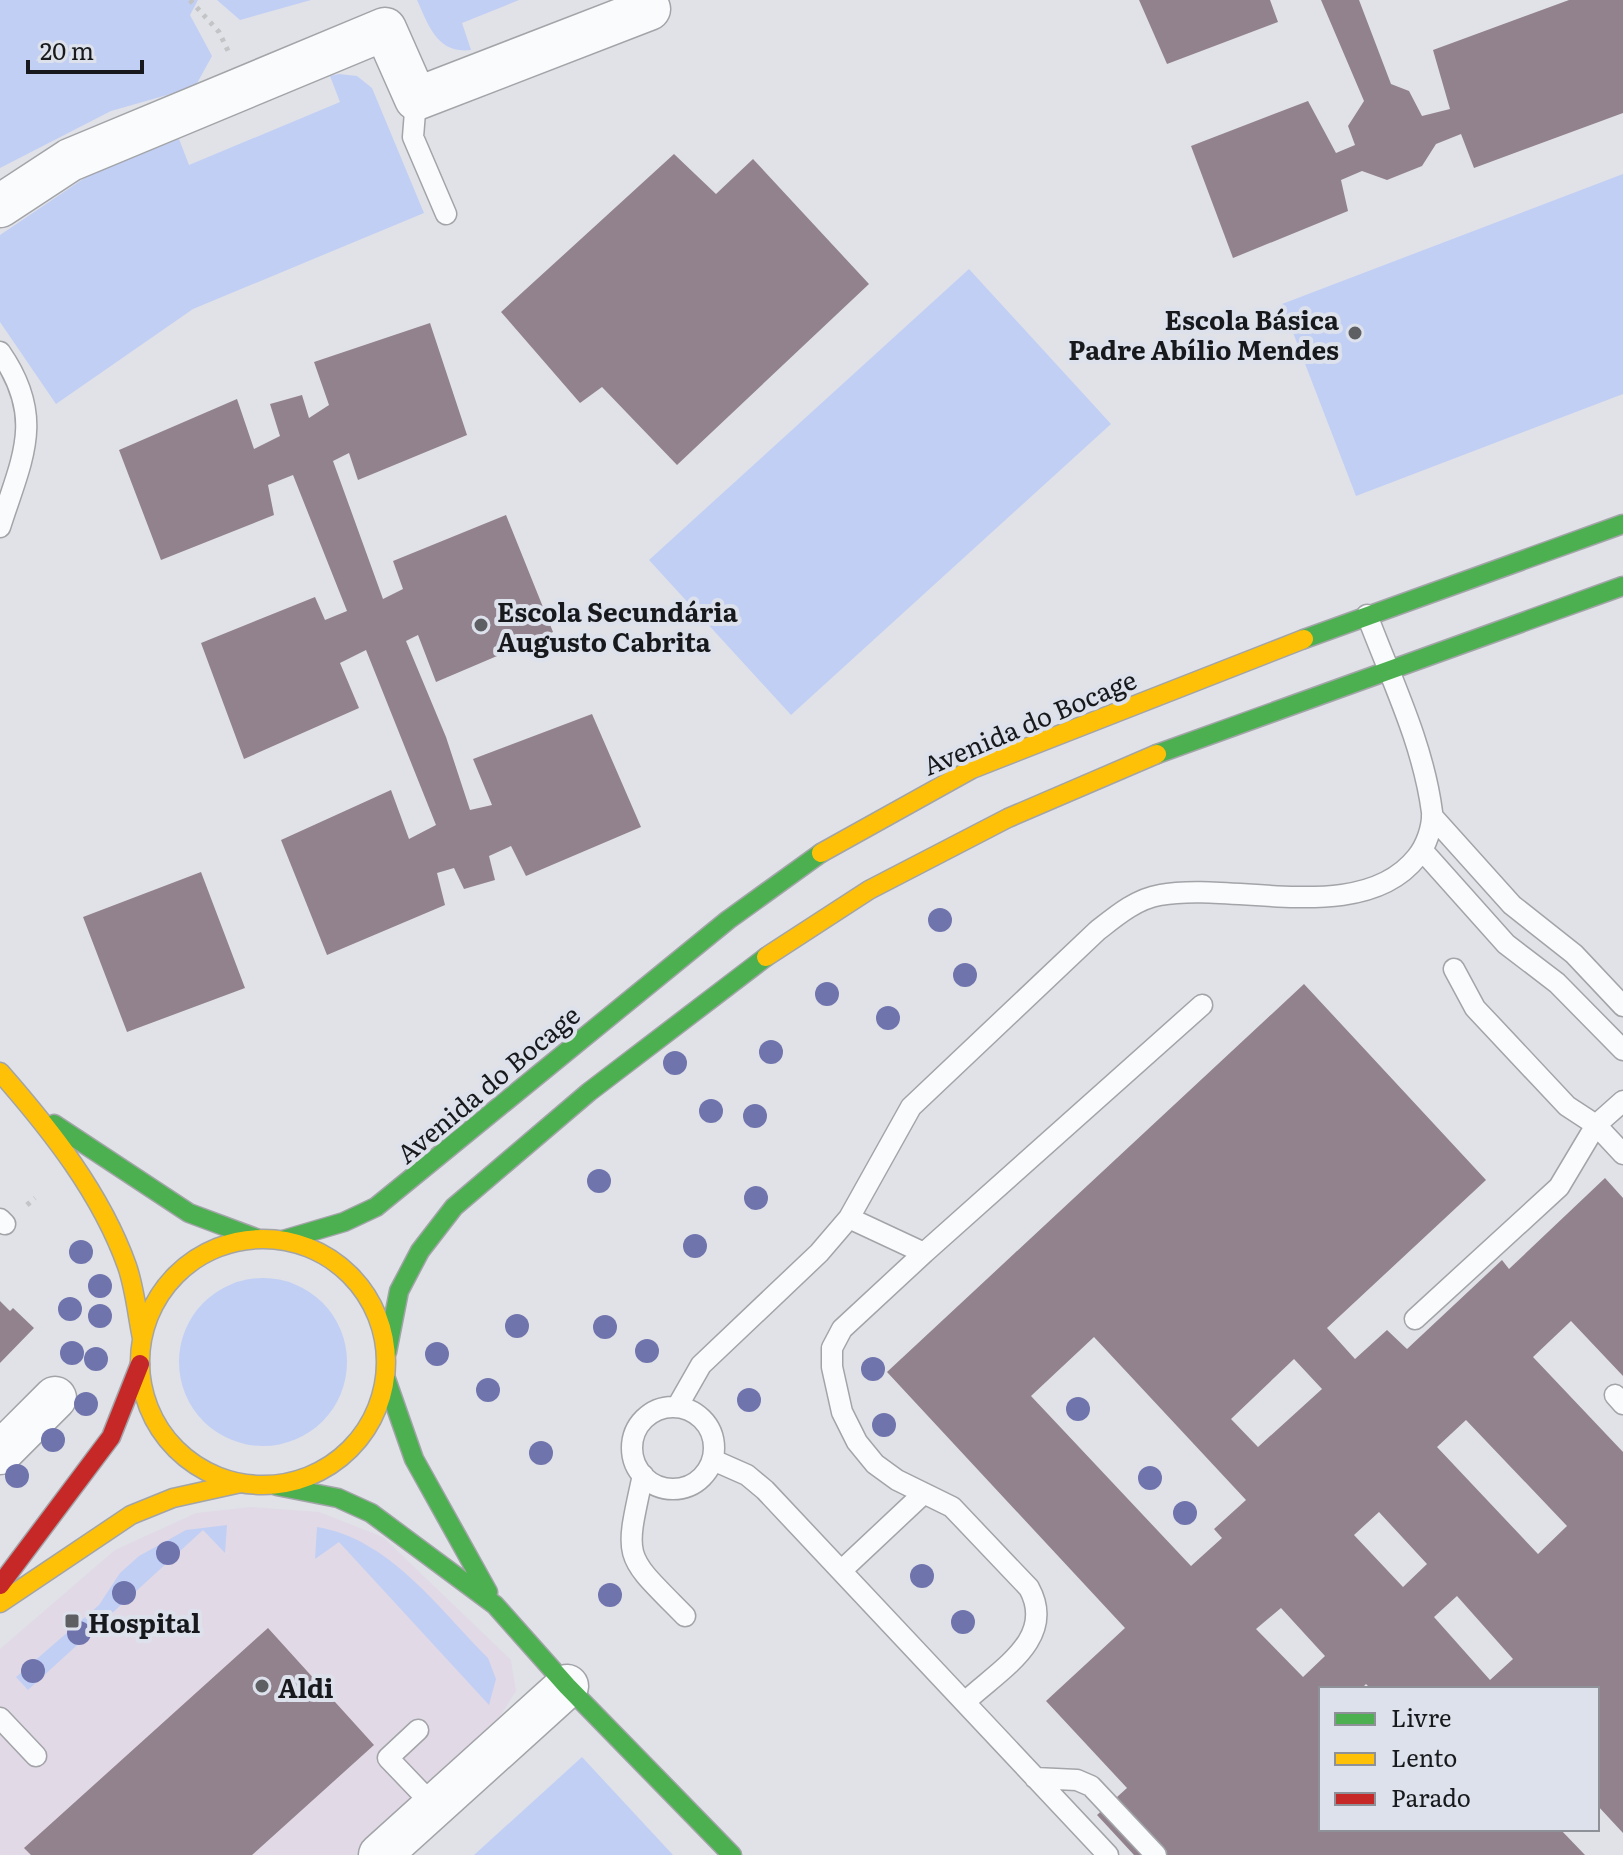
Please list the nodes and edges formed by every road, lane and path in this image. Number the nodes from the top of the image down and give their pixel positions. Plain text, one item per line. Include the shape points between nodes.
1 (190, 0) edge
2 (649, 9) dead end
3 (245, 86) junction
4 (416, 99) junction
5 (0, 206) edge
6 (446, 214) dead end
7 (0, 352) edge
8 (1623, 524) edge
9 (0, 527) edge
10 (1623, 586) edge
11 (1367, 615) junction
12 (1389, 673) junction
13 (1432, 816) junction
14 (1422, 850) junction
15 (1454, 969) dead end
16 (1202, 1005) dead end
17 (1623, 1006) edge
18 (1623, 1050) edge
19 (0, 1072) edge
20 (1623, 1101) edge
21 (38, 1113) junction
22 (1596, 1125) junction
23 (1623, 1154) edge
24 (849, 1218) junction
25 (256, 1238) junction
26 (283, 1240) junction
27 (924, 1253) junction
28 (1415, 1319) dead end
29 (142, 1338) junction
30 (387, 1352) junction
31 (140, 1364) junction
32 (386, 1379) junction
33 (55, 1398) dead end
34 (677, 1407) junction
35 (0, 1453) edge
36 (713, 1460) junction
37 (643, 1475) junction
38 (241, 1483) junction
39 (269, 1485) junction
40 (923, 1494) junction
41 (841, 1571) junction
42 (0, 1585) edge
43 (0, 1603) edge
44 (495, 1605) junction
45 (685, 1616) dead end
46 (567, 1686) junction
47 (965, 1702) junction
48 (0, 1718) edge
49 (418, 1730) dead end
50 (36, 1756) dead end
51 (1035, 1778) junction
52 (434, 1806) junction
53 (380, 1855) edge
54 (732, 1855) edge
55 (1108, 1855) edge
56 (1156, 1855) edge

1 - 3 path via 219,32
2 - 4 street
3 - 4 street via 385,29
3 - 5 street via 70,160
4 - 6 lane via 413,137
7 - 9 lane via 25,397 28,439
8 - 11 main road, Avenida do Bocage
10 - 12 main road
11 - 12 lane
11 - 26 main road, Avenida do Bocage via 972,769 835,843 728,920 399,1191 344,1222
12 - 13 lane via 1420,751
12 - 30 main road via 1162,752 1008,818 869,890 749,968 589,1092 454,1207 420,1251 399,1291
13 - 14 lane
13 - 17 lane via 1512,905 1574,954
14 - 18 lane via 1506,944 1557,983
14 - 24 lane via 1408,868 1363,891 1279,899 1192,892 1157,895 1125,909 911,1107
15 - 22 lane via 1475,1008 1567,1106
16 - 27 lane
19 - 21 main road
20 - 22 lane
21 - 25 main road via 189,1213
21 - 29 main road via 113,1233 128,1267
22 - 23 lane
22 - 28 lane via 1559,1187
24 - 27 lane
24 - 34 lane via 701,1365
25 - 26 main road
25 - 29 main road via 217,1248 182,1269 157,1300
26 - 30 main road via 321,1253 353,1276 376,1311
27 - 40 lane via 842,1329 832,1348 842,1412 857,1442 875,1464
29 - 31 main road
30 - 32 main road
31 - 38 main road via 143,1391 168,1441 214,1475
31 - 42 main road via 111,1437
32 - 39 main road via 379,1406 347,1452 298,1480
32 - 44 main road via 414,1459
33 - 35 street
34 - 36 lane via 703,1419 715,1445
34 - 37 lane via 651,1414 635,1434 635,1463
36 - 37 lane via 706,1473 682,1488 654,1484
36 - 41 lane via 765,1490
37 - 45 lane via 629,1541 631,1556
38 - 39 main road
38 - 43 main road via 150,1506
39 - 44 main road via 338,1498 371,1513
40 - 41 lane
40 - 47 lane via 952,1507 1037,1603 1036,1631 1028,1644
41 - 47 lane
44 - 46 main road
46 - 52 street
46 - 54 main road
47 - 51 lane
48 - 50 lane
49 - 52 lane via 388,1758
51 - 55 lane
51 - 56 lane via 1091,1786
52 - 53 street

